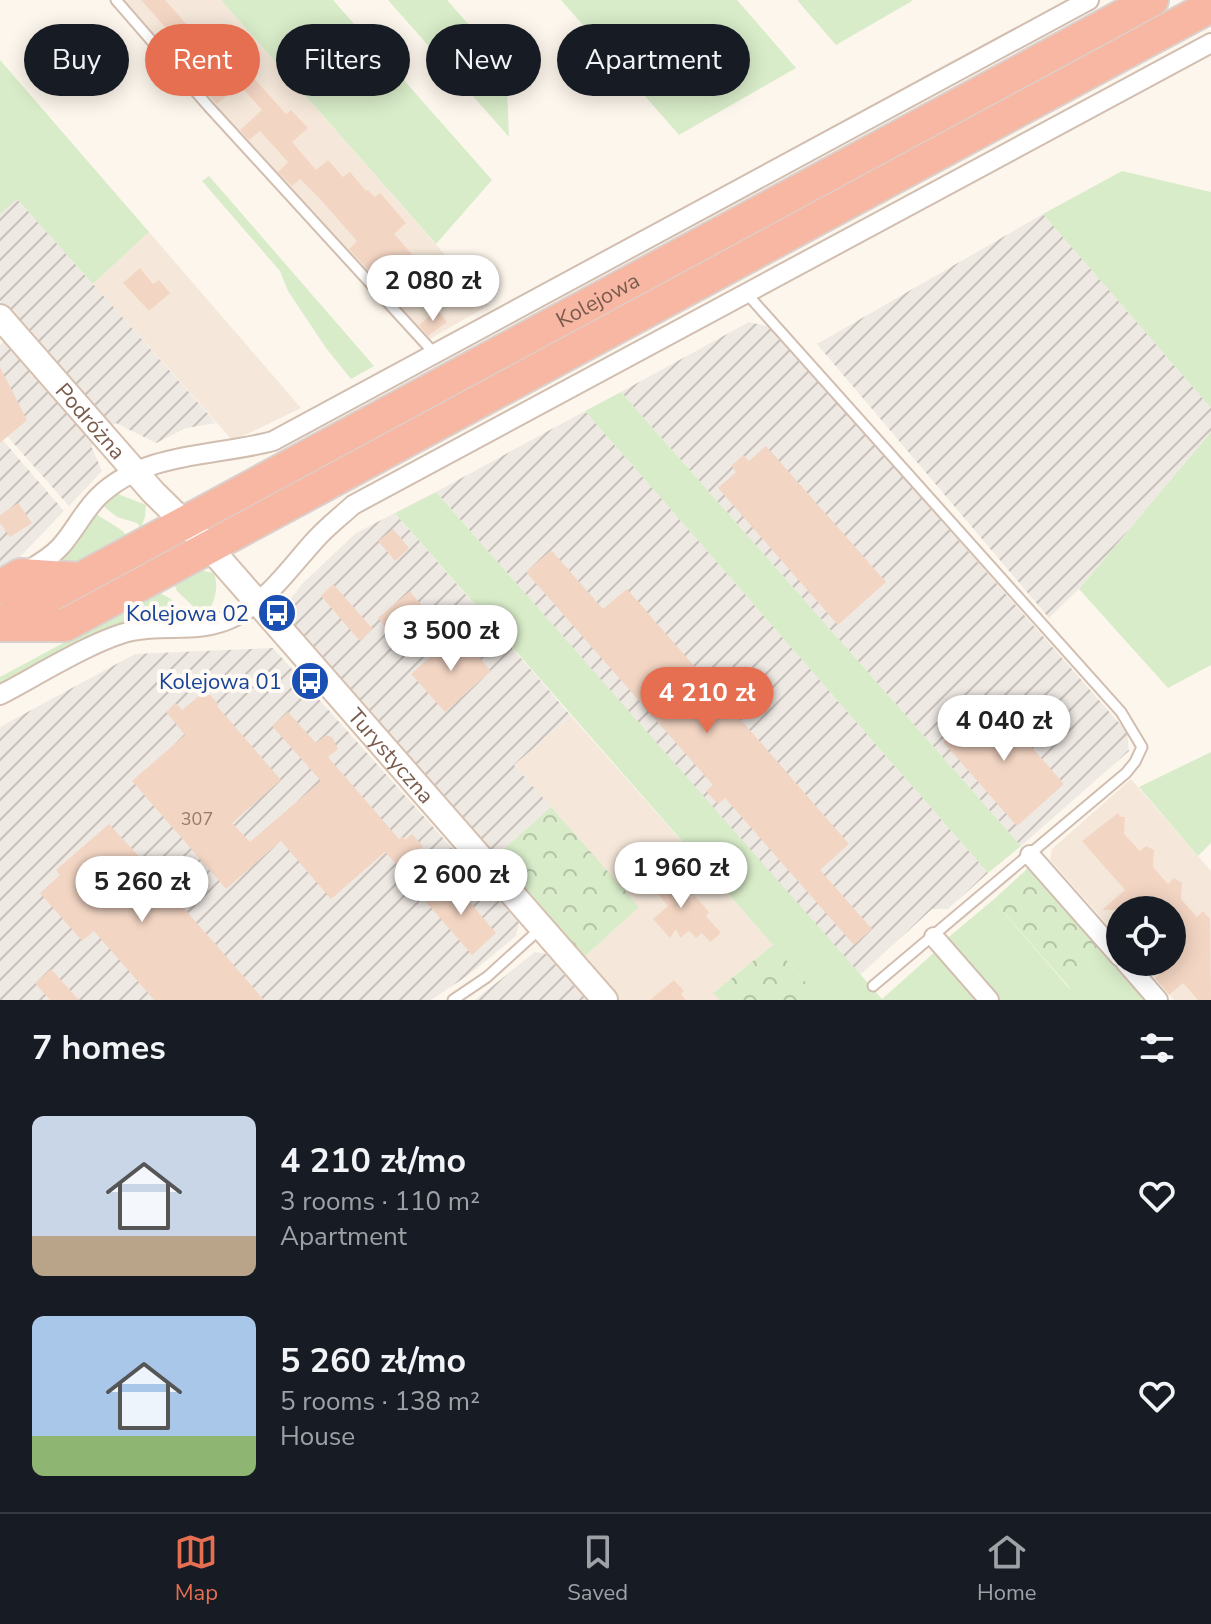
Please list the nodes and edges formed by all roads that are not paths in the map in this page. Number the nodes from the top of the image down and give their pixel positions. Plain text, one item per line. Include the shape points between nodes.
1 (116, 0) edge
2 (1089, 0) edge
3 (1152, 0) edge
4 (1211, 6) edge
5 (1211, 43) edge
6 (747, 294) junction
7 (0, 317) edge
8 (435, 354) junction
9 (136, 471) junction
10 (184, 523) junction
11 (209, 547) junction
12 (81, 579) junction
13 (10, 581) edge
14 (257, 603) junction
15 (0, 624) edge
16 (0, 695) edge
17 (1030, 855) junction
18 (541, 928) junction
19 (934, 937) junction
20 (1106, 941) edge
21 (1137, 976) edge
22 (873, 986) dead end
23 (453, 1000) edge
24 (605, 1000) edge
25 (989, 1000) edge
26 (1158, 1000) edge

1 - 8 lane
2 - 8 street
3 - 10 highway, Kolejowa
4 - 11 highway, Kolejowa
5 - 6 street
6 - 14 street via 353,505
6 - 17 lane via 1132,726 1142,747 1135,762
7 - 9 street, Podróżna
8 - 9 street via 273,441
9 - 10 street, Podróżna
9 - 13 street via 99,496 61,546
10 - 11 street, Podróżna
10 - 12 highway, Kolejowa
11 - 14 street, Turystyczna
11 - 15 highway, Kolejowa via 65,625
12 - 13 highway
12 - 15 highway, Kolejowa
14 - 16 street via 209,627 129,631
14 - 18 street, Turystyczna
17 - 19 lane
17 - 20 street
18 - 23 lane
18 - 24 street, Turystyczna
19 - 22 lane
19 - 25 street
21 - 26 street

